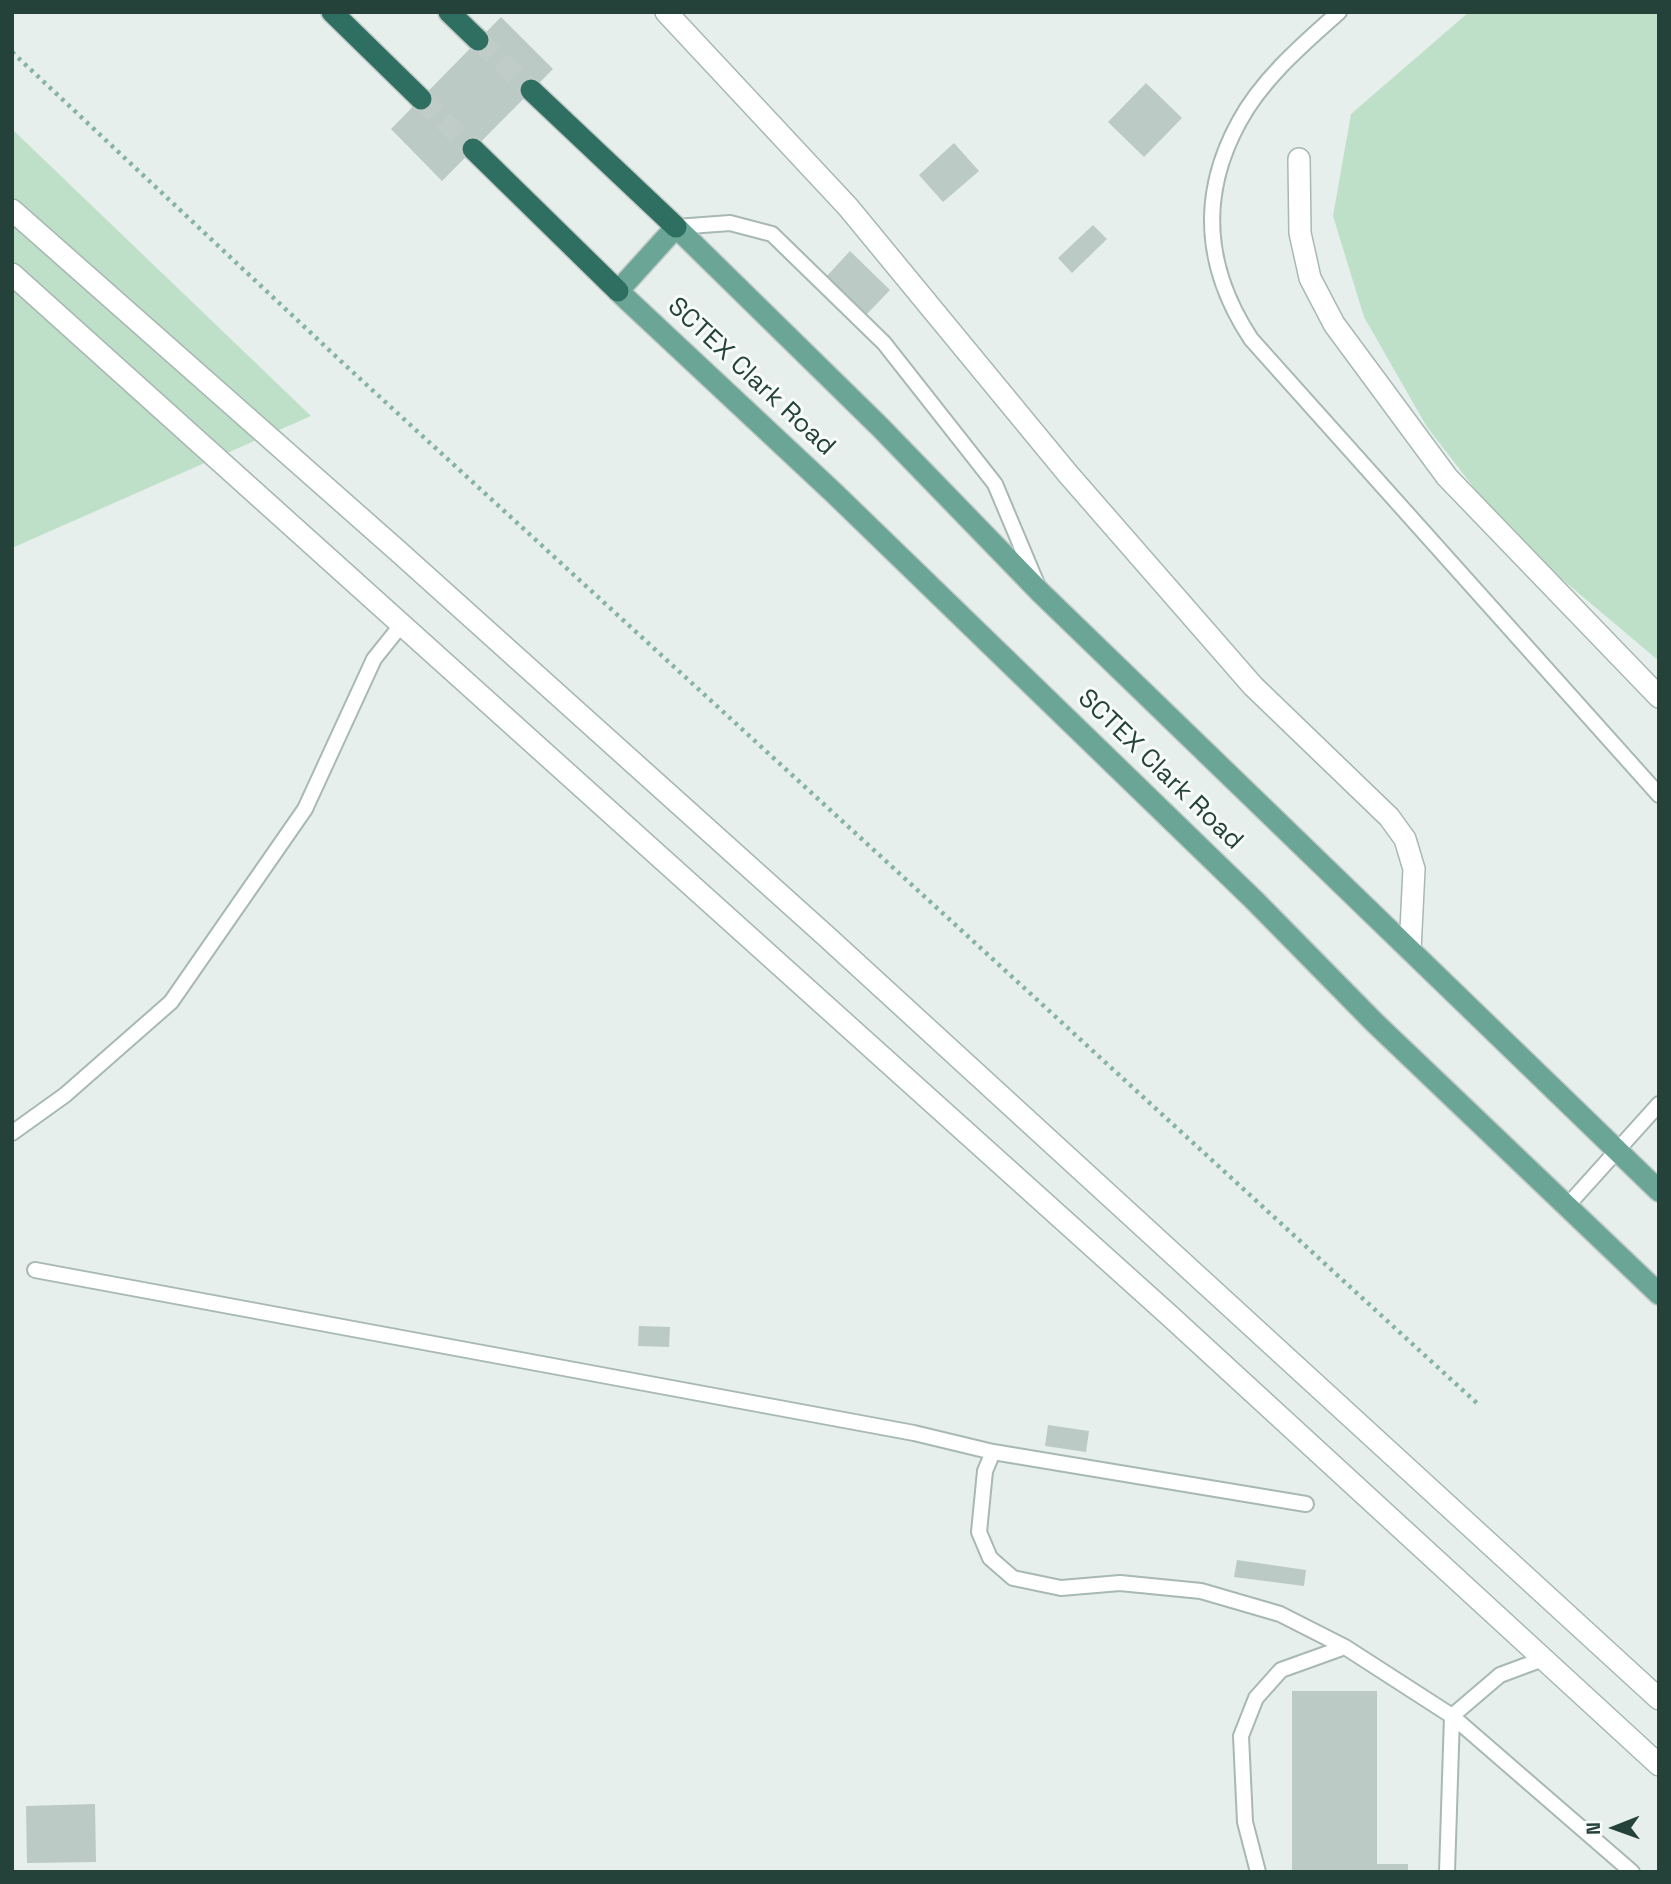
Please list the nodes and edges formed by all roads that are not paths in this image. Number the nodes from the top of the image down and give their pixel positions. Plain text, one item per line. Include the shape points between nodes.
1 (332, 12) edge
2 (449, 12) edge
3 (666, 12) edge
4 (1339, 12) edge
5 (478, 40) tunnel mouth
6 (531, 90) tunnel mouth
7 (421, 99) tunnel mouth
8 (473, 149) tunnel mouth
9 (1299, 159) dead end
10 (12, 210) edge
11 (676, 227) junction
12 (12, 274) edge
13 (618, 292) junction
14 (1040, 592) junction
15 (402, 624) junction
16 (1659, 697) edge
17 (1659, 795) edge
18 (1410, 950) junction
19 (1659, 1104) edge
20 (12, 1133) edge
21 (1617, 1151) junction
22 (1659, 1191) edge
23 (1567, 1206) junction
24 (35, 1270) dead end
25 (1659, 1294) edge
26 (993, 1452) junction
27 (1306, 1504) dead end
28 (1345, 1647) junction
29 (1543, 1659) junction
30 (1659, 1699) edge
31 (1452, 1716) junction
32 (1659, 1765) edge
33 (1258, 1872) edge
34 (1447, 1872) edge
35 (1632, 1872) edge

1 - 7 highway
2 - 5 highway
3 - 18 street via 848,207 1068,474 1252,686 1389,817 1405,839 1414,869
4 - 17 lane via 1281,66 1238,122 1214,191 1215,260 1223,288 1251,339
6 - 11 highway
8 - 13 highway
9 - 16 street via 1300,233 1310,278 1334,324 1447,477
10 - 30 street via 826,936
11 - 13 main road
11 - 14 main road, SCTEX Clark Road
11 - 14 lane via 730,223 772,234 884,343 995,484
12 - 15 street
13 - 23 main road, SCTEX Clark Road via 834,493
14 - 18 main road, SCTEX Clark Road
15 - 20 lane via 374,659 305,809 171,1002 65,1095
15 - 29 street
18 - 21 main road, SCTEX Clark Road
19 - 21 lane
21 - 22 main road, SCTEX Clark Road
21 - 23 lane
23 - 25 main road, SCTEX Clark Road
24 - 26 lane via 914,1433
26 - 27 lane
26 - 28 lane via 985,1471 979,1532 990,1558 1013,1578 1061,1588 1120,1583 1201,1591 1280,1614
28 - 31 lane
28 - 33 lane via 1281,1670 1256,1698 1241,1736 1245,1822
29 - 31 lane via 1500,1675
29 - 32 street
31 - 34 lane
31 - 35 lane

